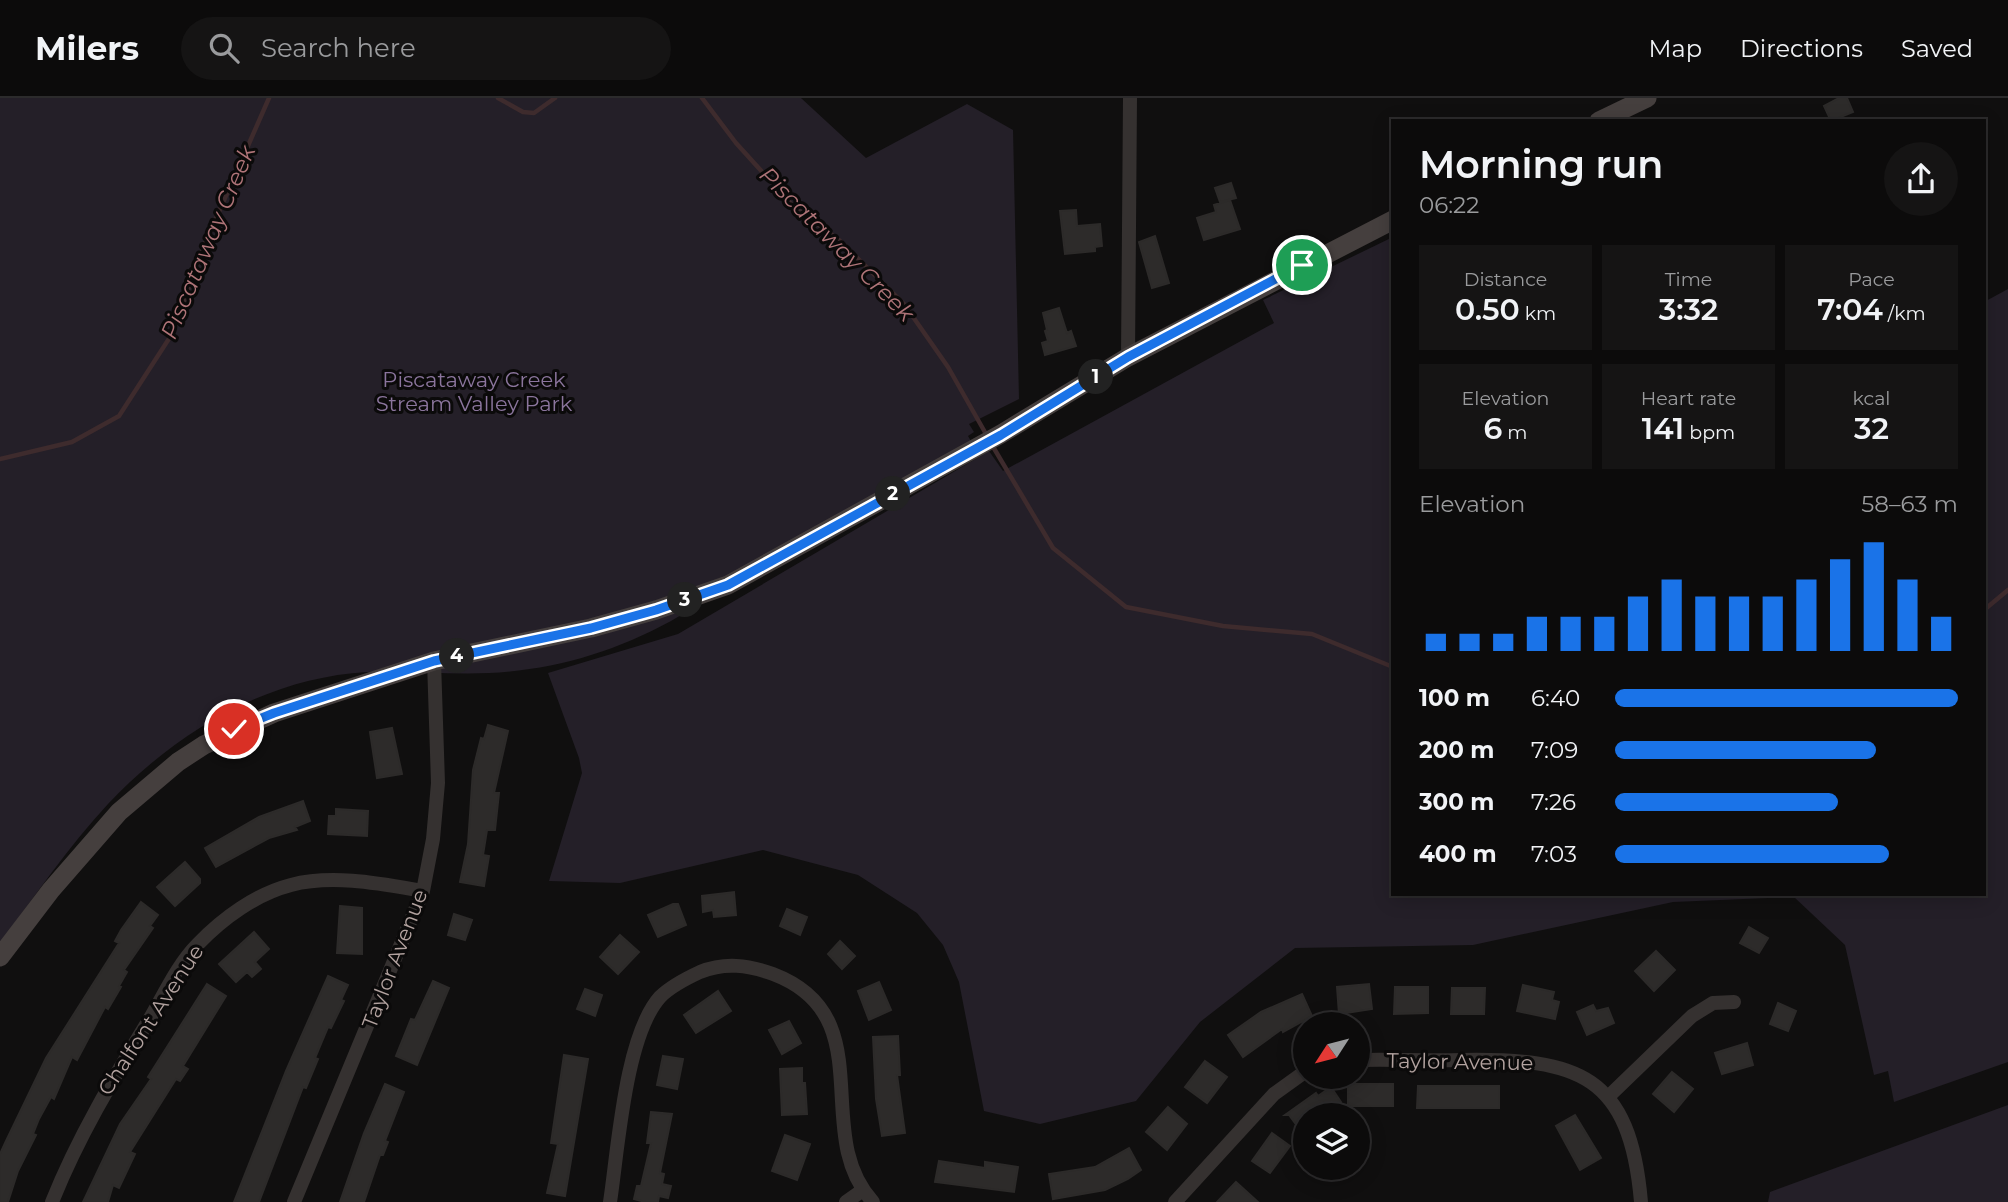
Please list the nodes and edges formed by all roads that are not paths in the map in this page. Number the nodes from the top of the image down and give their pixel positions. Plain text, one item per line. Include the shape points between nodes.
1 (1130, 98) edge
2 (1647, 98) edge
3 (1603, 119) edge
4 (1391, 221) edge
5 (1128, 357) junction
6 (434, 661) junction
7 (423, 891) junction
8 (0, 957) edge
9 (1734, 1002) dead end
10 (1370, 1060) edge
11 (1293, 1081) edge
12 (1608, 1097) junction
13 (863, 1190) junction
14 (52, 1202) edge
15 (294, 1202) edge
16 (610, 1202) edge
17 (846, 1202) edge
18 (873, 1202) edge
19 (1175, 1202) edge
20 (1641, 1202) edge

1 - 5 street
2 - 3 main road
4 - 5 main road
5 - 6 main road via 1001,435 728,585 591,628
6 - 7 street, Taylor Avenue via 438,783
6 - 8 main road via 274,713 234,729 178,762 119,812
7 - 14 street, Chalfont Avenue via 340,882 293,884 226,918 181,967 107,1087 71,1154
7 - 15 street, Taylor Avenue
9 - 12 street via 1713,1003 1692,1016
10 - 12 street, Taylor Avenue via 1525,1061 1582,1075
11 - 19 street via 1265,1102
12 - 20 street, Taylor Avenue via 1630,1134
13 - 16 street via 846,1149 842,1068 834,1031 816,1003 794,984 737,965 715,967 685,979 659,998 632,1065
13 - 17 street
13 - 18 street

